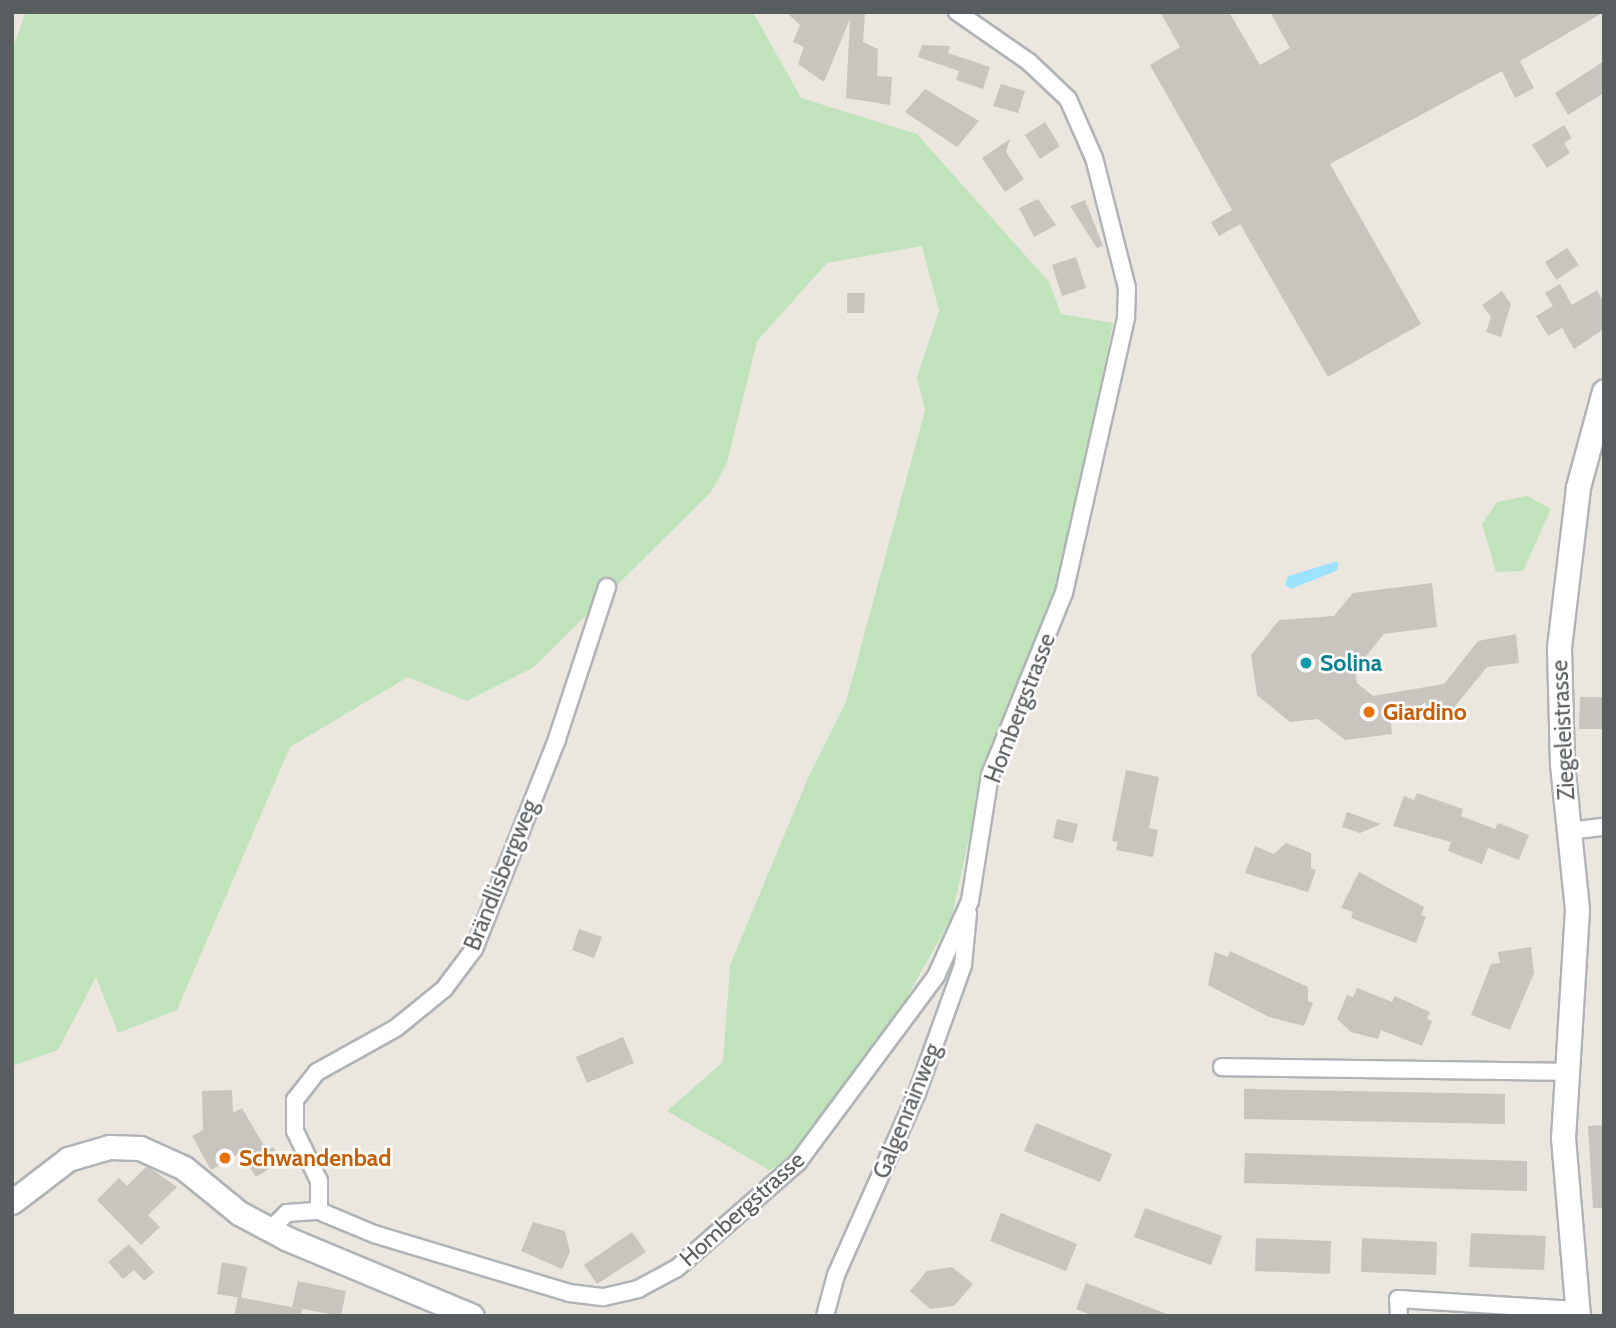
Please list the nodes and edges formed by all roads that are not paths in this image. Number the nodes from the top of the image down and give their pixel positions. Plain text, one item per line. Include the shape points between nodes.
1 (957, 12) edge
2 (1604, 391) edge
3 (607, 587) dead end
4 (1604, 827) edge
5 (1569, 831) junction
6 (970, 901) junction
7 (1222, 1067) dead end
8 (1567, 1072) junction
9 (12, 1202) edge
10 (319, 1211) junction
11 (270, 1230) junction
12 (1578, 1313) edge
13 (472, 1316) edge
14 (825, 1316) edge
15 (1399, 1316) edge

1 - 6 street, Hombergstrasse via 1046,75 1068,99 1094,158 1127,288 1126,317 1064,593 990,775
2 - 5 street, Ziegeleistrasse via 1574,509 1559,647
3 - 10 street, Brändlisbergweg via 557,739 474,949 444,989 396,1028 317,1072 295,1100 295,1131 319,1181
4 - 5 street
5 - 8 street, Ziegeleistrasse via 1578,939
6 - 10 street, Hombergstrasse via 936,976 798,1162 677,1268 639,1289 604,1297 569,1293 374,1234
6 - 14 street, Galgenrainweg via 963,965 917,1093 836,1276
7 - 8 street
8 - 12 street, Ziegeleistrasse via 1563,1144
9 - 11 street via 68,1160 130,1147 160,1154 184,1168
10 - 11 street, Hombergstrasse via 287,1213
11 - 13 street
12 - 15 street via 1398,1299

